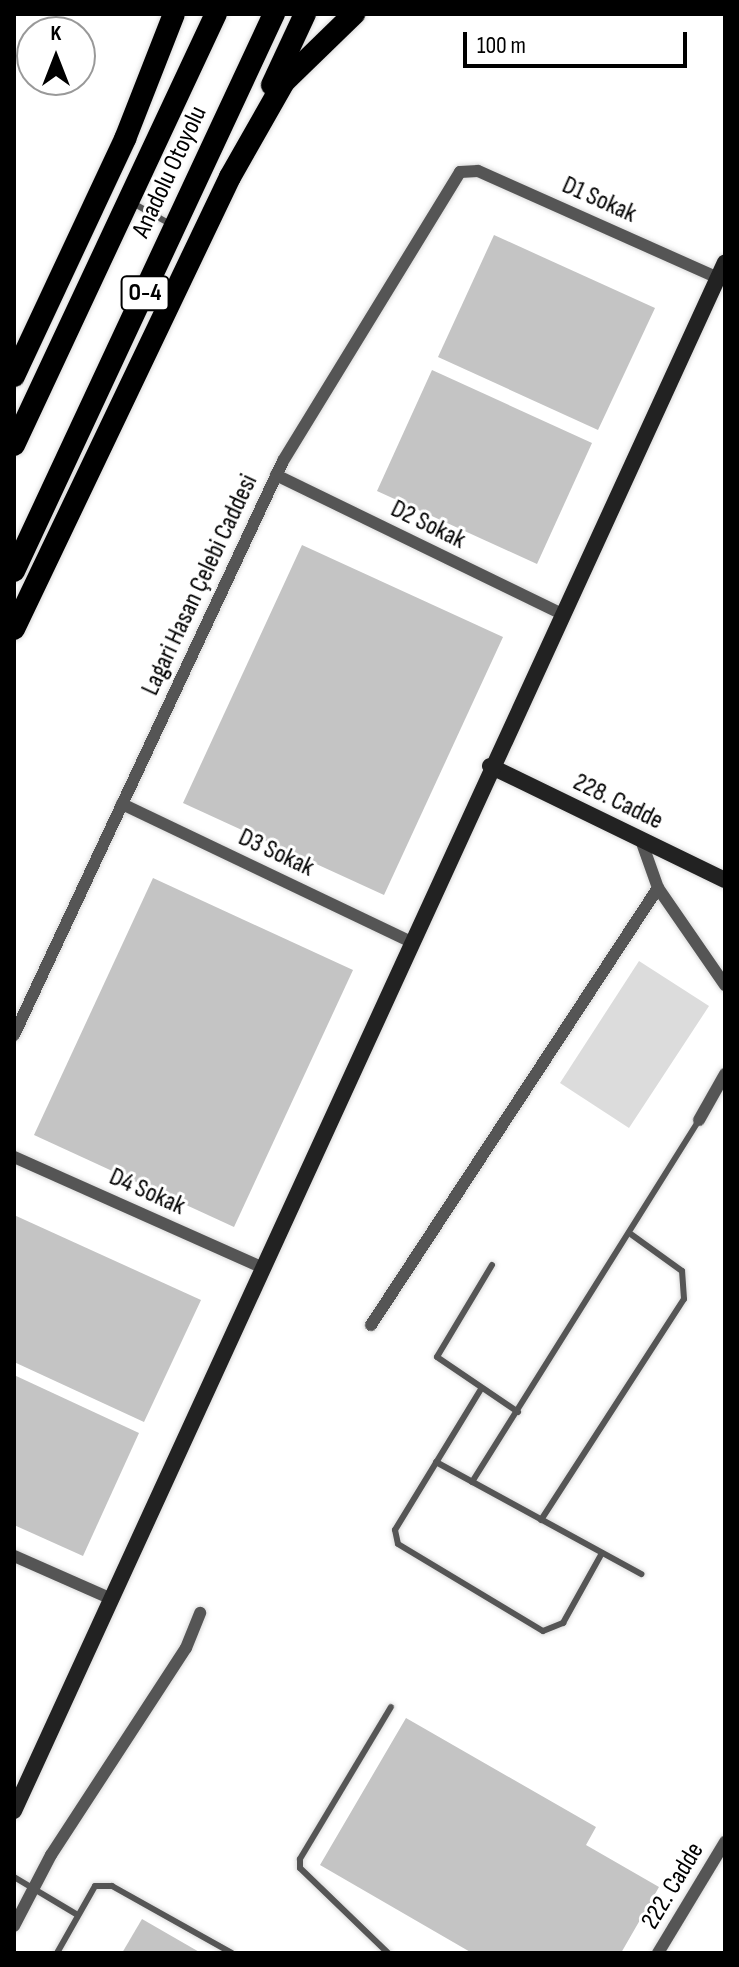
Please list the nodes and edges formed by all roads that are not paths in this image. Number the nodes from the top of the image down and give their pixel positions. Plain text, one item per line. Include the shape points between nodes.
1 (174, 14) edge
2 (185, 14) edge
3 (216, 14) edge
4 (274, 14) edge
5 (305, 14) edge
6 (354, 14) edge
7 (125, 139) junction
8 (460, 172) joint
9 (230, 177) junction
10 (130, 201) junction
11 (175, 227) junction
12 (725, 262) edge
13 (718, 278) junction
14 (14, 376) edge
15 (14, 445) edge
16 (276, 475) junction
17 (14, 571) edge
18 (562, 614) junction
19 (14, 629) edge
20 (490, 766) junction
21 (122, 804) junction
22 (641, 840) junction
23 (725, 880) edge
24 (658, 888) junction
25 (411, 942) junction
26 (725, 985) edge
27 (14, 1035) edge
28 (725, 1074) edge
29 (699, 1120) joint
30 (14, 1157) edge
31 (632, 1235) junction
32 (492, 1265) dead end
33 (261, 1267) junction
34 (371, 1325) dead end
35 (481, 1389) junction
36 (518, 1412) junction
37 (436, 1462) junction
38 (472, 1482) junction
39 (541, 1520) junction
40 (602, 1553) junction
41 (14, 1556) edge
42 (641, 1574) dead end
43 (107, 1597) junction
44 (200, 1613) dead end
45 (391, 1707) dead end
46 (14, 1811) edge
47 (725, 1842) edge
48 (14, 1877) edge
49 (34, 1888) junction
50 (76, 1914) junction
51 (14, 1926) edge
52 (57, 1953) edge
53 (232, 1953) edge
54 (388, 1953) edge
55 (658, 1953) edge

1 - 7 highway
2 - 7 highway
3 - 10 highway, Anadolu Otoyolu / O-4
4 - 11 highway, Anadolu Otoyolu / O-4
5 - 9 highway
6 - 9 highway via 284,82
7 - 14 highway
8 - 13 street, D1 Sokak via 478,171
8 - 16 street, Lagari Hasan Çelebi Caddesi
9 - 19 highway
10 - 11 lane
10 - 15 highway, Anadolu Otoyolu / O-4
11 - 17 highway, Anadolu Otoyolu / O-4
12 - 13 street
13 - 18 street
16 - 18 street, D2 Sokak
16 - 21 street, Lagari Hasan Çelebi Caddesi
18 - 20 street
20 - 22 street, 228. Cadde
20 - 25 street
21 - 25 street, D3 Sokak
21 - 27 street, Lagari Hasan Çelebi Caddesi
22 - 23 street, 228. Cadde
22 - 24 street
24 - 26 street
24 - 34 street
25 - 33 street
28 - 29 street
29 - 31 lane
30 - 33 street, D4 Sokak
31 - 36 lane
31 - 39 lane via 682,1271 684,1299
32 - 35 lane via 437,1357
33 - 43 street
35 - 36 lane
35 - 37 lane
36 - 38 lane
37 - 38 lane
37 - 40 lane via 395,1530 398,1544 543,1631 563,1623
38 - 39 lane
39 - 40 lane
40 - 42 lane
41 - 43 street
43 - 46 street
44 - 49 street via 186,1648
45 - 54 lane via 300,1859 300,1868
47 - 55 street, 222. Cadde
48 - 49 lane
49 - 50 lane
49 - 51 street
50 - 52 lane
50 - 53 lane via 95,1886 112,1886

